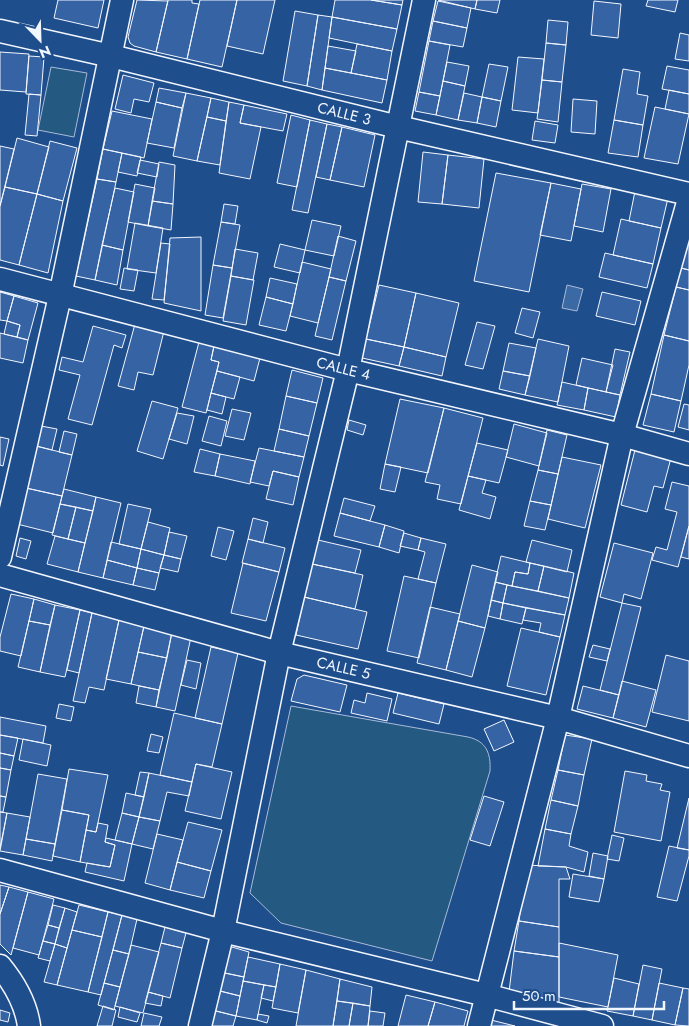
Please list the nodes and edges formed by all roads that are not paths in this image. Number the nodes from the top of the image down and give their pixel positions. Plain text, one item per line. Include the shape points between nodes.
1 (122, 0) edge
2 (424, 0) edge
3 (0, 32) edge
4 (111, 56) junction
5 (398, 127) junction
6 (689, 194) edge
7 (689, 199) edge
8 (0, 279) edge
9 (60, 296) junction
10 (348, 370) junction
11 (622, 436) junction
12 (689, 454) edge
13 (0, 557) edge
14 (0, 576) edge
15 (279, 653) junction
16 (558, 718) junction
17 (689, 756) edge
18 (0, 870) edge
19 (223, 931) junction
20 (0, 966) edge
21 (486, 995) junction
22 (29, 1026) edge
23 (200, 1026) edge
24 (479, 1026) edge
25 (602, 1026) edge

1 - 4 street
2 - 5 street
3 - 4 street, CALLE 3
4 - 5 street, CALLE 3
4 - 9 street
5 - 6 street, CALLE 3
5 - 10 street
7 - 11 street
8 - 9 street, CALLE 4
9 - 10 street, CALLE 4
9 - 13 street
10 - 11 street, CALLE 4
10 - 15 street
11 - 12 street, CALLE 4
11 - 16 street
14 - 15 street, CALLE 5
15 - 16 street, CALLE 5
15 - 19 street
16 - 17 street, CALLE 5
16 - 21 street
18 - 19 street
19 - 21 street
19 - 23 street
20 - 22 street via 19,994
21 - 24 street
21 - 25 street

